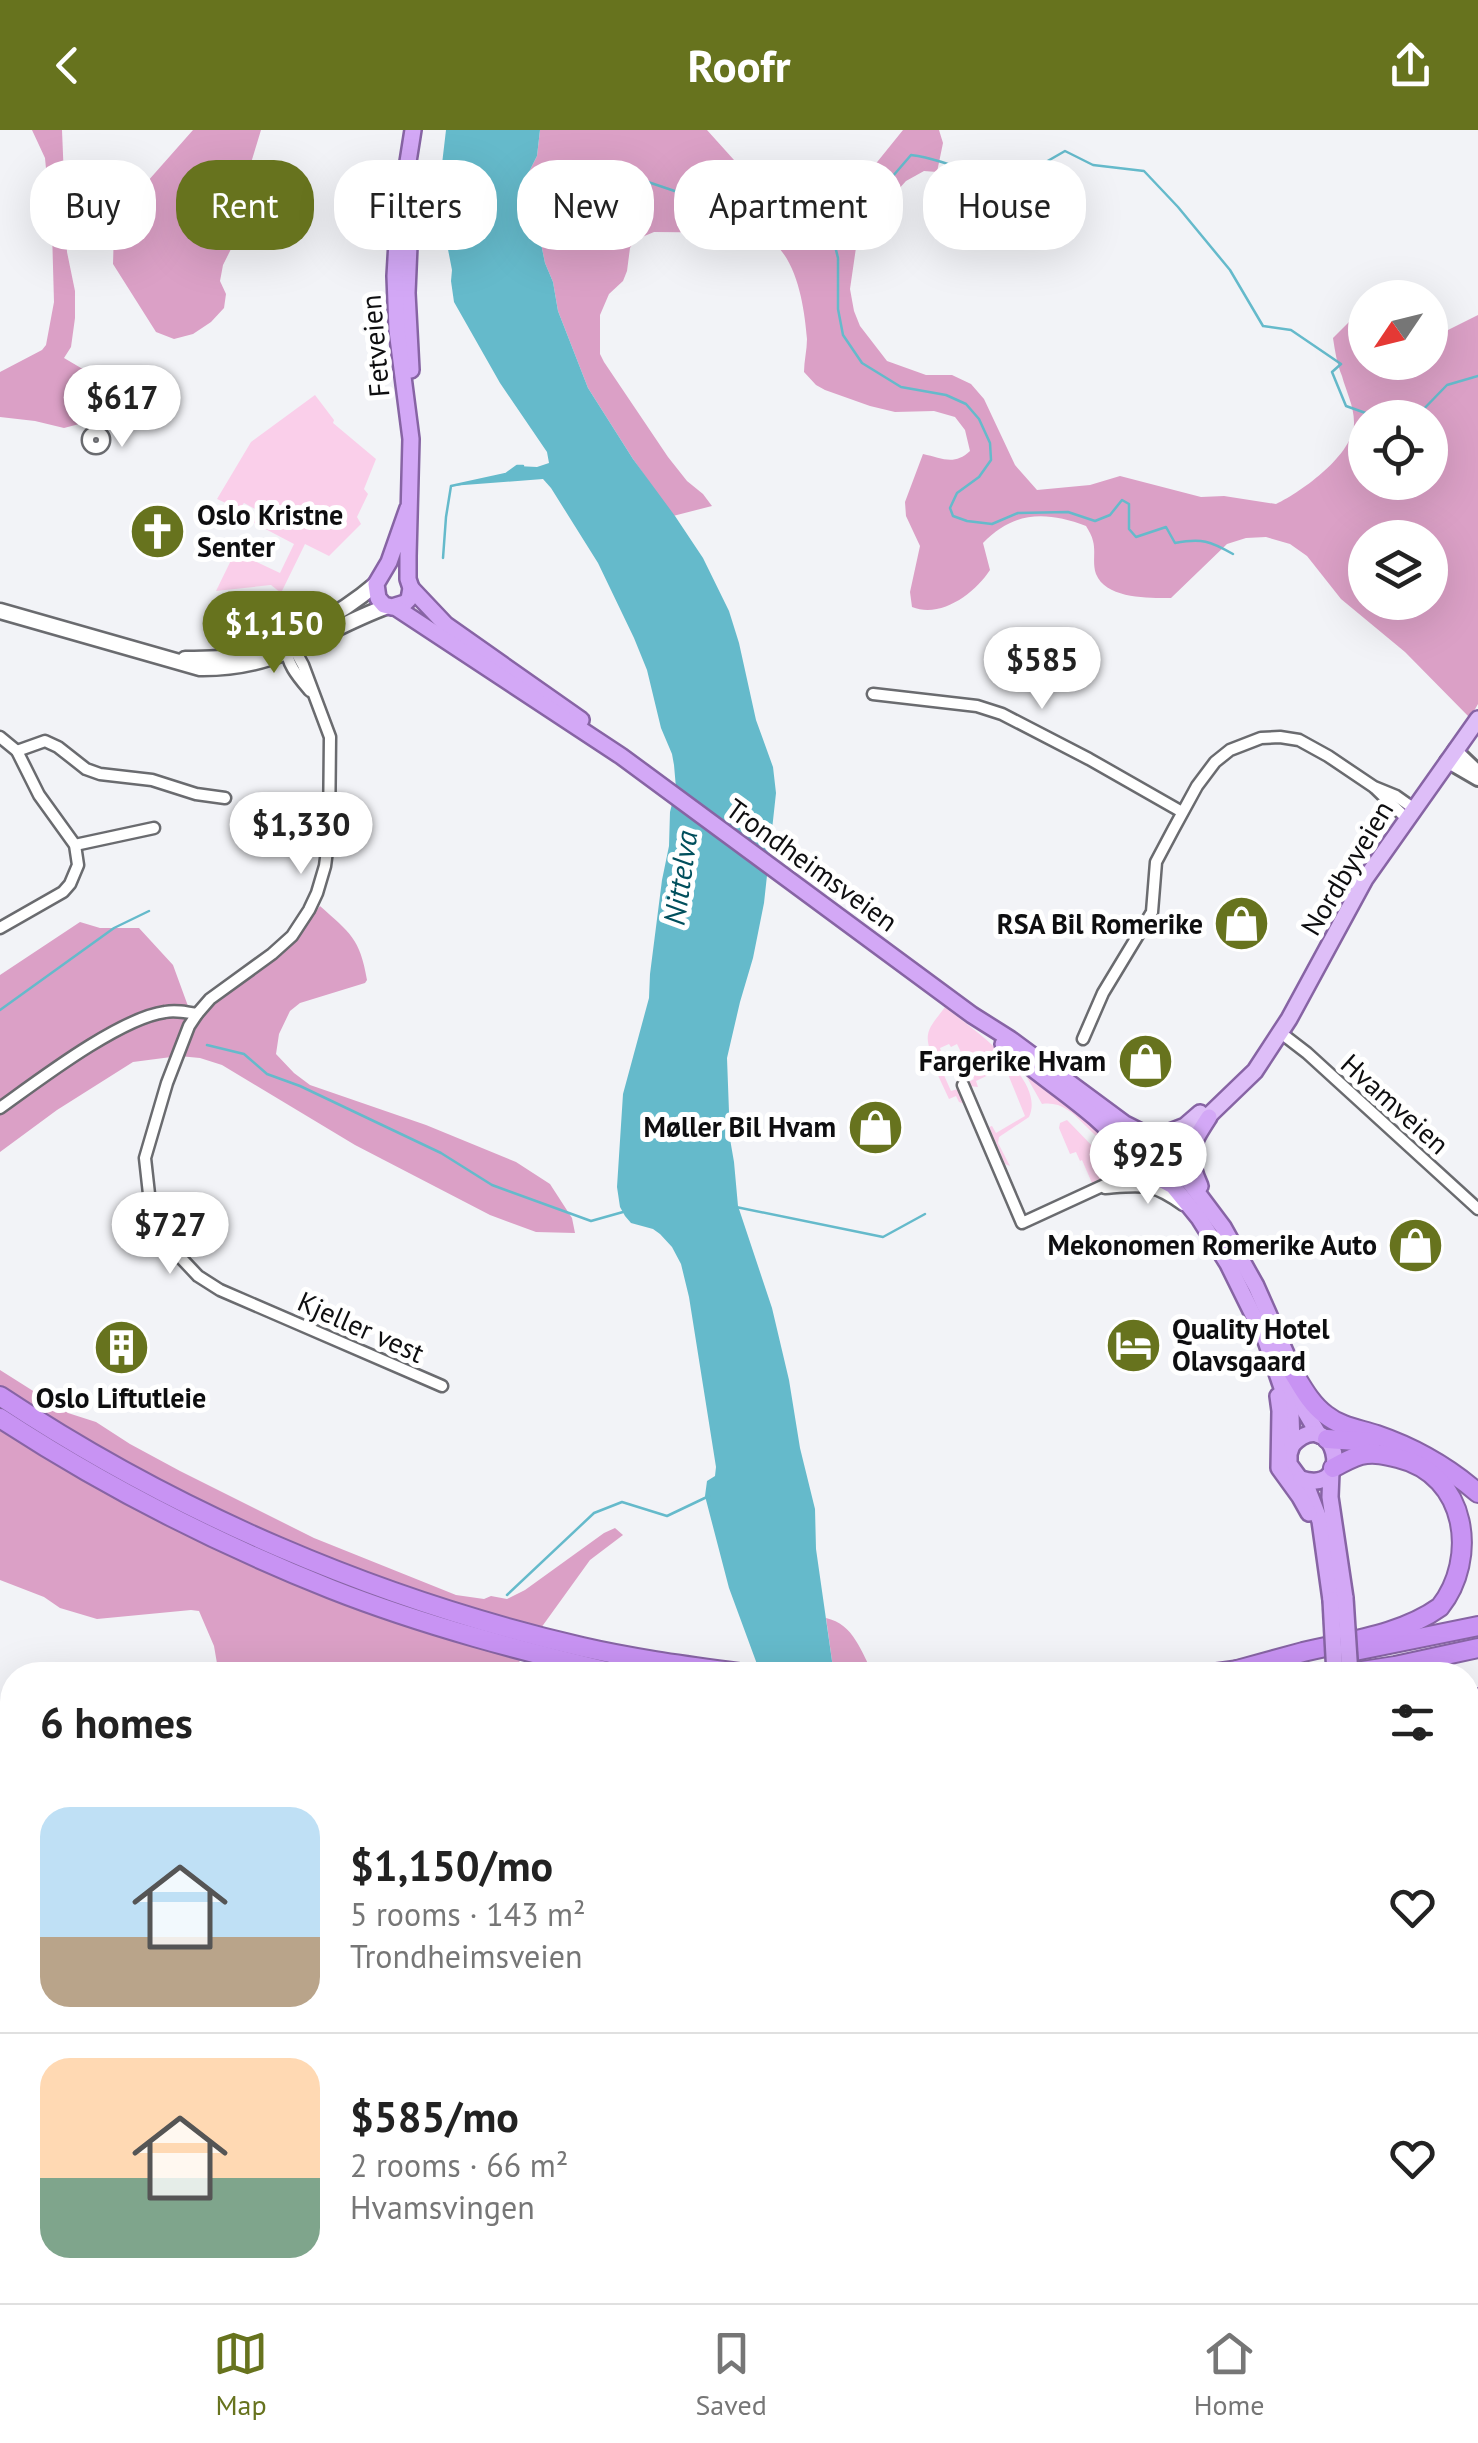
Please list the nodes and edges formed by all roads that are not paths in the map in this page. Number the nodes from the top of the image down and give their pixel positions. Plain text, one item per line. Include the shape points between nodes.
1 (415, 130) edge
2 (408, 508) junction
3 (380, 579) junction
4 (410, 583) junction
5 (392, 607) junction
6 (0, 611) edge
7 (290, 647) junction
8 (873, 694) dead end
9 (1478, 718) edge
10 (0, 737) edge
11 (16, 751) junction
12 (1451, 755) junction
13 (621, 756) junction
14 (1478, 776) edge
15 (225, 798) dead end
16 (1182, 812) junction
17 (1409, 813) junction
18 (154, 828) dead end
19 (74, 846) junction
20 (0, 928) edge
21 (196, 1014) junction
22 (972, 1015) junction
23 (1280, 1034) junction
24 (1083, 1040) dead end
25 (1270, 1050) junction
26 (963, 1085) dead end
27 (0, 1108) edge
28 (1209, 1117) junction
29 (992, 1121) dead end
30 (980, 1126) junction
31 (1153, 1136) junction
32 (1172, 1152) junction
33 (1131, 1158) junction
34 (1148, 1174) junction
35 (1112, 1182) junction
36 (1099, 1188) junction
37 (1478, 1209) edge
38 (1204, 1213) junction
39 (1274, 1362) junction
40 (1293, 1372) junction
41 (442, 1386) dead end
42 (0, 1396) edge
43 (0, 1418) edge
44 (1323, 1437) junction
45 (1292, 1445) junction
46 (1406, 1448) junction
47 (1332, 1470) junction
48 (1301, 1479) junction
49 (1478, 1494) edge
50 (1320, 1521) junction
51 (1338, 1599) junction
52 (1478, 1626) edge
53 (1478, 1648) edge
54 (573, 1662) edge
55 (661, 1662) edge
56 (1268, 1662) edge
57 (1287, 1662) edge
58 (1336, 1662) edge
59 (1348, 1662) edge
60 (1413, 1662) edge

1 - 2 highway, Fetveien via 395,276 411,439
2 - 3 highway, Fetveien
2 - 4 highway, Fetveien
3 - 4 highway via 400,572
3 - 5 highway via 378,598
3 - 7 main road
4 - 5 highway via 405,603
4 - 13 highway, Trondheimsveien via 446,625 562,705
5 - 7 main road
5 - 13 highway, Trondheimsveien
6 - 7 main road via 172,660
7 - 21 street via 293,669 326,722 331,749 324,866 310,910 292,936
8 - 16 street via 1002,714
9 - 12 main road, Nordbyveien
10 - 11 street
11 - 15 street via 45,741 86,770
11 - 19 street
12 - 14 street
12 - 17 main road, Nordbyveien
13 - 22 highway, Trondheimsveien
16 - 17 street via 1230,750 1280,737 1299,740 1396,796
16 - 24 street via 1156,862 1152,912
17 - 23 main road, Nordbyveien via 1354,896
18 - 19 street
19 - 20 street via 78,865 63,892
21 - 27 street via 166,1012 134,1022
21 - 41 street, Kjeller vest via 145,1158 150,1202 164,1240 220,1290
22 - 31 highway, Trondheimsveien via 1124,1124
22 - 33 highway, Trondheimsveien via 1111,1131
23 - 25 main road, Nordbyveien
23 - 37 street, Hvamveien
25 - 28 main road, Nordbyveien
25 - 31 main road, Nordbyveien via 1185,1126
26 - 30 street via 974,1094
28 - 32 main road, Nordbyveien
28 - 38 highway via 1190,1158
29 - 30 street
30 - 36 street via 1022,1223
31 - 32 highway
31 - 33 highway via 1136,1145
32 - 34 highway via 1166,1166
32 - 38 highway
33 - 34 highway
33 - 35 street
34 - 35 street
34 - 38 highway
35 - 36 street
36 - 38 street via 1150,1186
38 - 39 highway
38 - 40 highway via 1233,1243
39 - 45 highway via 1291,1414
39 - 50 highway via 1279,1468
40 - 44 highway via 1303,1408
40 - 46 highway via 1327,1416
42 - 55 highway via 120,1469 336,1570 474,1617
43 - 54 highway via 226,1544 402,1614
44 - 45 highway via 1301,1436
44 - 46 highway
44 - 47 highway via 1335,1452
45 - 48 highway via 1289,1464
46 - 49 highway via 1446,1467
47 - 48 highway via 1317,1481
47 - 51 highway
47 - 56 highway via 1364,1454 1383,1454 1436,1475 1458,1496 1472,1524 1468,1572 1448,1600 1418,1620
48 - 50 highway
50 - 51 highway
51 - 58 highway, bridge
51 - 59 highway, bridge
52 - 57 highway
53 - 60 highway

